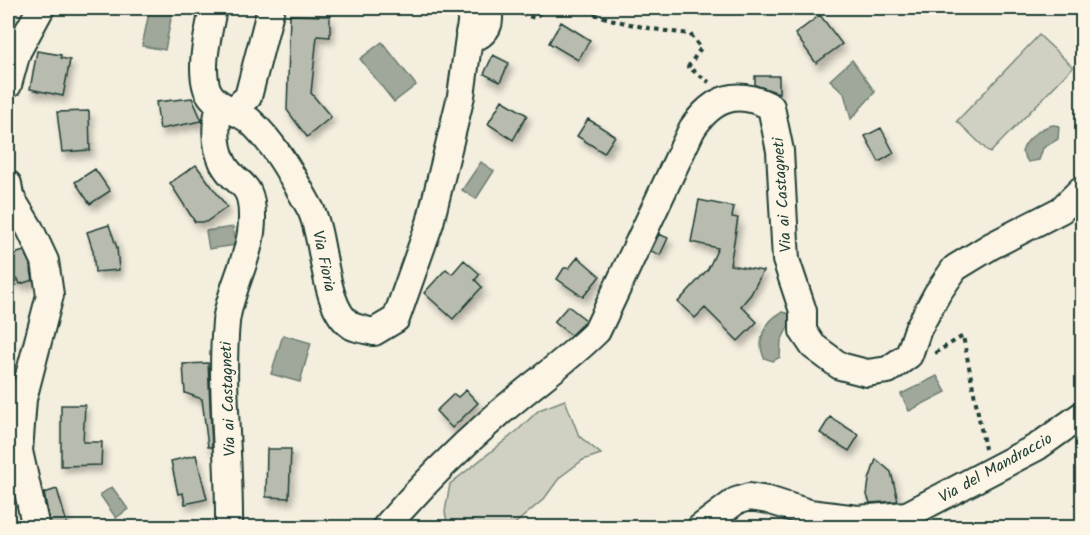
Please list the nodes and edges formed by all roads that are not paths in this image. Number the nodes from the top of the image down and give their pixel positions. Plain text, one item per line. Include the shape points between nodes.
1 (41, 8) edge
2 (213, 8) edge
3 (271, 8) edge
4 (472, 8) edge
5 (499, 9) edge
6 (469, 33) junction
7 (8, 85) edge
8 (226, 108) junction
9 (8, 184) edge
10 (1083, 189) edge
11 (1083, 415) edge
12 (36, 528) edge
13 (229, 528) edge
14 (385, 528) edge
15 (700, 528) edge

1 - 7 street via 17,52
2 - 8 street, Via Fioria via 203,70 208,91
3 - 8 street via 248,97
4 - 6 street, Via Fioria
5 - 6 street via 480,35
6 - 8 street, Via Fioria via 461,96 430,223 396,319 374,332 351,326 335,309 316,219 267,137 243,115
8 - 13 street, Via ai Castagneti via 215,126 224,164 248,189 253,217 244,265 227,318 223,360
9 - 12 street via 10,196 45,261 50,295 23,399 19,451
10 - 14 street, Via ai Castagneti via 1061,210 955,268 918,328 909,355 888,370 867,373 840,366 813,346 803,331 804,311 786,261 780,151 771,107 741,96 721,101 700,117 692,129 597,331 573,356 496,415 416,491
11 - 15 street, Via del Mandraccio via 1037,447 906,515 858,519 809,513 749,497 736,501

